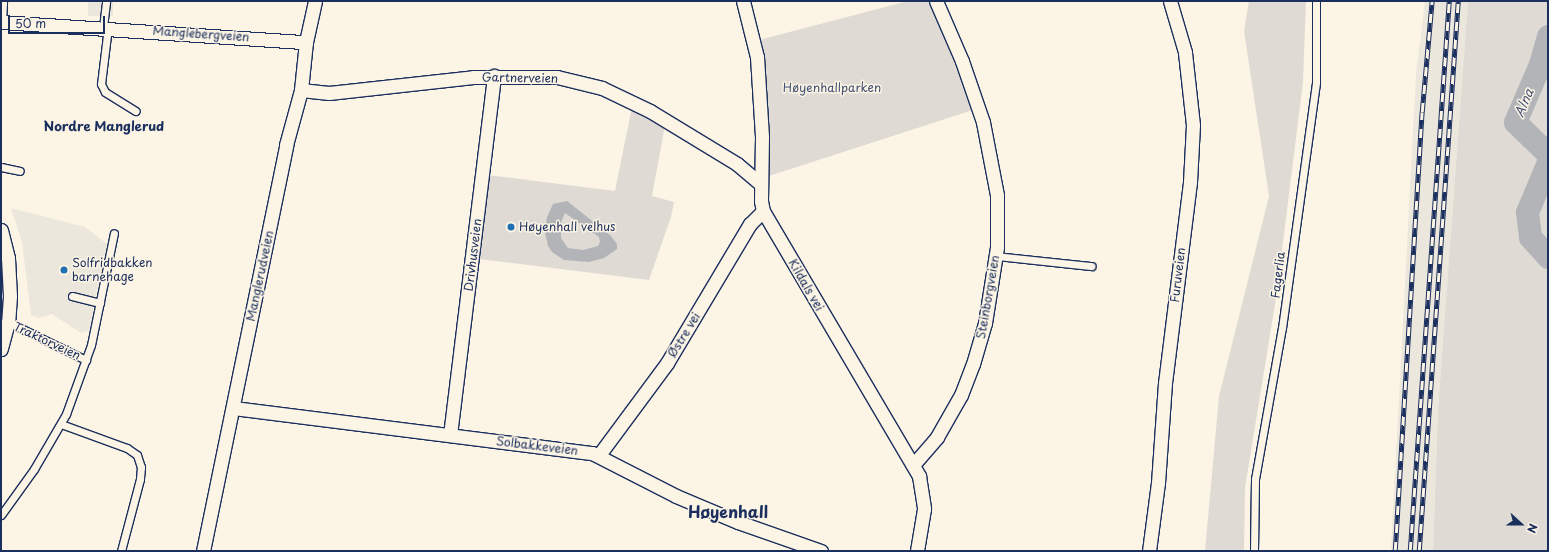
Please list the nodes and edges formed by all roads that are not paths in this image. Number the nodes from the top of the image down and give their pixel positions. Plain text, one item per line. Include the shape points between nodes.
1 (3, 1) edge
2 (106, 1) edge
3 (315, 1) edge
4 (743, 1) edge
5 (936, 1) edge
6 (1170, 1) edge
7 (1316, 1) edge
8 (2, 22) edge
9 (105, 27) junction
10 (306, 42) junction
11 (494, 76) junction
12 (300, 90) junction
13 (136, 112) dead end
14 (1, 167) edge
15 (20, 171) dead end
16 (761, 184) junction
17 (763, 211) junction
18 (1, 230) edge
19 (114, 233) dead end
20 (996, 256) junction
21 (1090, 266) dead end
22 (72, 296) dead end
23 (100, 303) junction
24 (8, 322) junction
25 (1, 349) edge
26 (86, 360) junction
27 (234, 408) junction
28 (61, 424) junction
29 (450, 435) junction
30 (599, 455) junction
31 (913, 465) junction
32 (1, 514) edge
33 (121, 551) edge
34 (203, 551) edge
35 (821, 551) edge
36 (917, 551) edge
37 (1149, 551) edge
38 (1254, 551) edge

1 - 8 lane
2 - 9 lane
3 - 10 street, Manglerudveien
4 - 16 street, Kildals vei via 757,57 762,136
5 - 20 street, Steinborgveien via 962,61 989,148 997,195
6 - 37 street, Furuveien via 1185,52 1191,103 1192,146 1190,182 1167,362 1158,483
7 - 38 lane, Fagerlia via 1316,82 1283,321 1255,479
8 - 9 street, Manglebergveien
9 - 10 street, Manglebergveien
9 - 13 lane via 101,84 105,92
10 - 12 street, Manglerudveien
11 - 12 street, Gartnerveien via 329,93
11 - 16 street, Gartnerveien via 557,77 615,93 694,136 738,164
11 - 29 street, Drivhusveien
12 - 27 street, Manglerudveien via 286,144
14 - 15 lane
16 - 17 street, Kildals vei
17 - 30 street, Østre vei via 750,224 667,363
17 - 31 street, Kildals vei
18 - 24 street, Traktorveien via 10,272
19 - 23 lane
20 - 21 lane
20 - 31 street, Steinborgveien via 985,323 961,395 937,437
22 - 23 lane
23 - 26 lane
24 - 25 street, Traktorveien
24 - 26 lane, Traktorveien
26 - 28 lane
27 - 29 street, Solbakkeveien
27 - 34 street, Manglerudveien
28 - 32 lane via 34,469
28 - 33 lane via 127,448 137,455 141,467 140,479
29 - 30 street, Solbakkeveien
30 - 35 street, Solbakkeveien via 676,496 738,522
31 - 36 street, Kildals vei via 922,486 924,509

